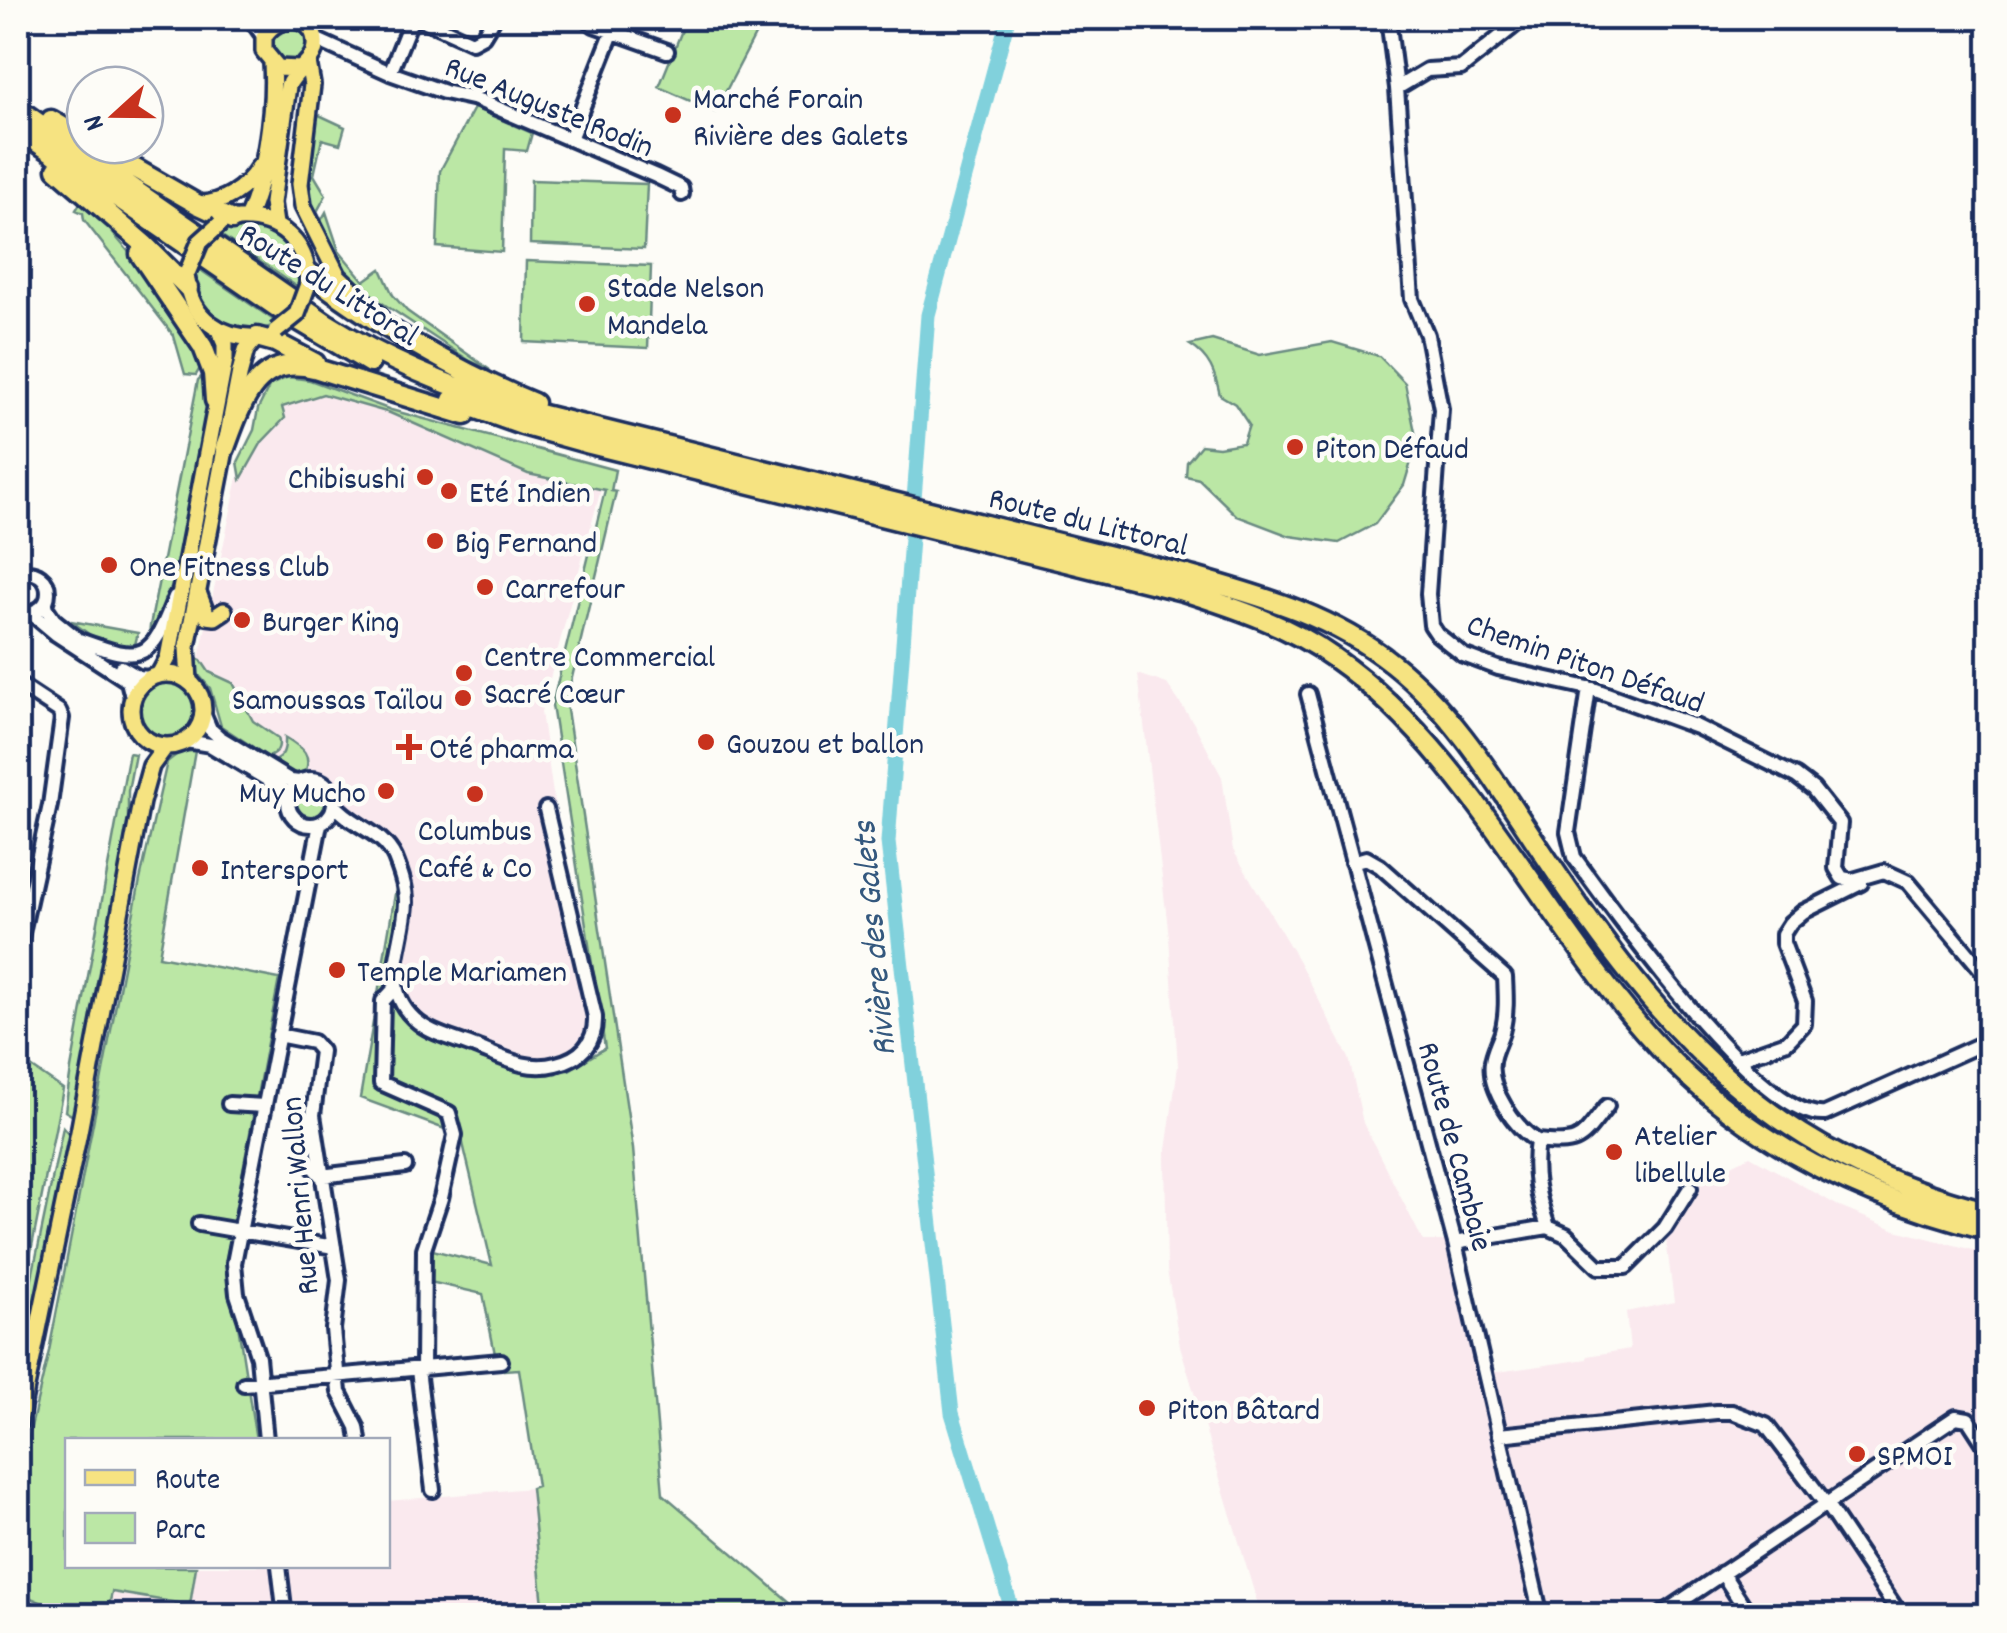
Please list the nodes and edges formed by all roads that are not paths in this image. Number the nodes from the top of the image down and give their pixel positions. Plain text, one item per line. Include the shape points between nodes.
1 (250, 18) edge
2 (415, 18) edge
3 (494, 18) edge
4 (587, 18) edge
5 (1388, 18) edge
6 (1524, 18) edge
7 (280, 22) edge
8 (616, 24) edge
9 (667, 51) dead end
10 (309, 55) junction
11 (272, 64) junction
12 (390, 73) junction
13 (1397, 88) junction
14 (18, 105) edge
15 (18, 129) edge
16 (65, 130) edge
17 (18, 137) edge
18 (570, 139) junction
19 (264, 160) junction
20 (129, 165) edge
21 (682, 194) dead end
22 (197, 204) junction
23 (102, 208) junction
24 (233, 221) junction
25 (275, 224) junction
26 (308, 278) junction
27 (188, 280) junction
28 (219, 330) junction
29 (395, 330) junction
30 (257, 338) junction
31 (341, 377) junction
32 (215, 400) junction
33 (638, 439) junction
34 (590, 444) junction
35 (226, 448) junction
36 (671, 455) junction
37 (18, 574) edge
38 (181, 580) junction
39 (1185, 583) junction
40 (198, 592) junction
41 (44, 605) junction
42 (224, 611) dead end
43 (24, 612) edge
44 (79, 640) junction
45 (155, 677) junction
46 (189, 681) junction
47 (18, 684) edge
48 (1588, 688) junction
49 (1308, 694) dead end
50 (133, 701) junction
51 (204, 715) junction
52 (138, 731) junction
53 (186, 741) junction
54 (164, 746) junction
55 (299, 782) junction
56 (288, 796) junction
57 (141, 802) junction
58 (334, 804) junction
59 (546, 809) dead end
60 (345, 817) junction
61 (324, 821) junction
62 (304, 824) junction
63 (313, 852) junction
64 (1352, 862) junction
65 (1884, 871) junction
66 (18, 948) edge
67 (1990, 980) edge
68 (396, 987) junction
69 (278, 1035) junction
70 (1990, 1040) edge
71 (1738, 1059) junction
72 (229, 1104) dead end
73 (264, 1106) junction
74 (1607, 1106) dead end
75 (1537, 1141) junction
76 (405, 1166) dead end
77 (322, 1176) junction
78 (1690, 1188) dead end
79 (1990, 1212) edge
80 (199, 1224) dead end
81 (1548, 1228) junction
82 (1990, 1230) edge
83 (238, 1231) junction
84 (1454, 1244) junction
85 (334, 1247) junction
86 (500, 1361) dead end
87 (420, 1370) junction
88 (338, 1378) junction
89 (261, 1382) junction
90 (244, 1384) dead end
91 (18, 1426) edge
92 (1499, 1435) junction
93 (266, 1438) edge
94 (359, 1438) edge
95 (1990, 1454) edge
96 (433, 1490) dead end
97 (1826, 1504) junction
98 (279, 1568) edge
99 (1722, 1573) junction
100 (285, 1616) edge
101 (1541, 1616) edge
102 (1659, 1616) edge
103 (1750, 1616) edge
104 (1901, 1616) edge

1 - 7 street
2 - 3 street via 468,42 483,36
2 - 12 street
4 - 8 street via 594,25
5 - 13 street, Chemin Piton Défaud
6 - 13 street via 1461,68 1427,70
7 - 10 main road via 308,27
7 - 11 main road via 264,52
8 - 9 street
8 - 18 street
10 - 11 main road via 285,70
10 - 12 street, Rue Auguste Rodin via 338,48
10 - 25 main road via 288,86
10 - 29 main road via 303,206 338,276
11 - 19 main road
12 - 18 street, Rue Auguste Rodin via 476,99
13 - 48 street, Chemin Piton Défaud via 1410,288 1427,335 1440,409 1431,625 1463,655
14 - 16 highway
14 - 33 highway, Route du Littoral via 326,324 376,352 485,399
15 - 34 highway, Route du Littoral via 348,351 446,398
17 - 23 highway
18 - 21 street, Rue Auguste Rodin
19 - 22 main road via 224,200
19 - 24 main road via 254,204
20 - 22 highway
22 - 24 highway
23 - 27 highway
23 - 32 highway via 203,347
24 - 25 main road
24 - 27 main road, bridge via 200,242
25 - 26 main road via 295,242
26 - 29 highway
26 - 30 main road, bridge via 297,314
27 - 28 main road via 198,311
28 - 30 main road
28 - 32 main road via 226,359
29 - 33 highway via 514,394
30 - 31 highway
30 - 35 main road via 243,358
31 - 34 highway
31 - 35 highway via 295,364 265,374 249,393
32 - 38 main road
33 - 36 highway, Route du Littoral
34 - 36 highway, Route du Littoral
35 - 40 main road
36 - 39 highway, Route du Littoral
37 - 41 street via 44,580
38 - 44 street via 151,648 125,654
38 - 45 main road via 168,658
39 - 79 highway, Route du Littoral via 1280,602 1391,662 1450,718 1591,926 1702,1058 1806,1139 1889,1181
39 - 82 highway, Route du Littoral via 1332,656 1387,700 1451,772 1650,1038 1734,1114 1860,1189
40 - 42 main road via 207,616
40 - 46 main road via 186,659
41 - 43 street
41 - 44 street
43 - 50 street via 128,681
44 - 45 street via 134,674
45 - 46 main road
45 - 50 main road
46 - 51 main road
47 - 66 street via 62,718
48 - 65 street, Chemin Piton Défaud via 1696,727 1796,776 1840,823 1836,868 1842,878
48 - 71 street via 1569,846 1671,988
49 - 64 street, Route de Cambaie
50 - 52 main road
51 - 53 main road
51 - 55 street via 214,734
52 - 54 main road
52 - 57 main road
53 - 54 main road
53 - 56 street via 210,745
54 - 57 main road via 152,762
55 - 56 street
55 - 58 street via 320,781
56 - 62 street via 289,810
57 - 91 main road
58 - 60 street
58 - 61 street
59 - 68 street via 595,1017 593,1039 574,1057 524,1066 429,1030 410,1014
60 - 61 street
60 - 68 street via 385,840 404,884
61 - 62 street
61 - 63 street
62 - 63 street
63 - 69 street
64 - 75 street via 1366,858 1380,866 1504,977 1494,1083 1518,1126
64 - 84 street, Route de Cambaie
65 - 67 street via 1908,882
65 - 71 street via 1790,922 1783,943 1806,1001 1804,1024 1787,1042
68 - 87 street via 383,1001 381,1083 449,1112 456,1135 424,1248
69 - 73 street
69 - 77 street, Rue Henri Wallon via 313,1042 321,1051 303,1151
70 - 71 street via 1816,1115
72 - 73 street
73 - 83 street
74 - 75 street via 1581,1140
75 - 81 street via 1532,1168
76 - 77 street
77 - 85 street, Rue Henri Wallon
78 - 81 street via 1665,1228 1626,1267 1599,1267 1566,1235
80 - 83 street
81 - 84 street
83 - 85 street
83 - 89 street via 234,1276
84 - 92 street, Route de Cambaie
85 - 88 street, Rue Henri Wallon
86 - 87 street
87 - 88 street
87 - 96 street
88 - 89 street
88 - 94 street, Rue Henri Wallon
89 - 90 street
89 - 93 street
92 - 97 street via 1732,1412 1766,1425
92 - 101 street, Route de Cambaie
95 - 97 street via 1968,1419 1956,1417
97 - 99 street
97 - 104 street
98 - 100 street
99 - 102 street
99 - 103 street

